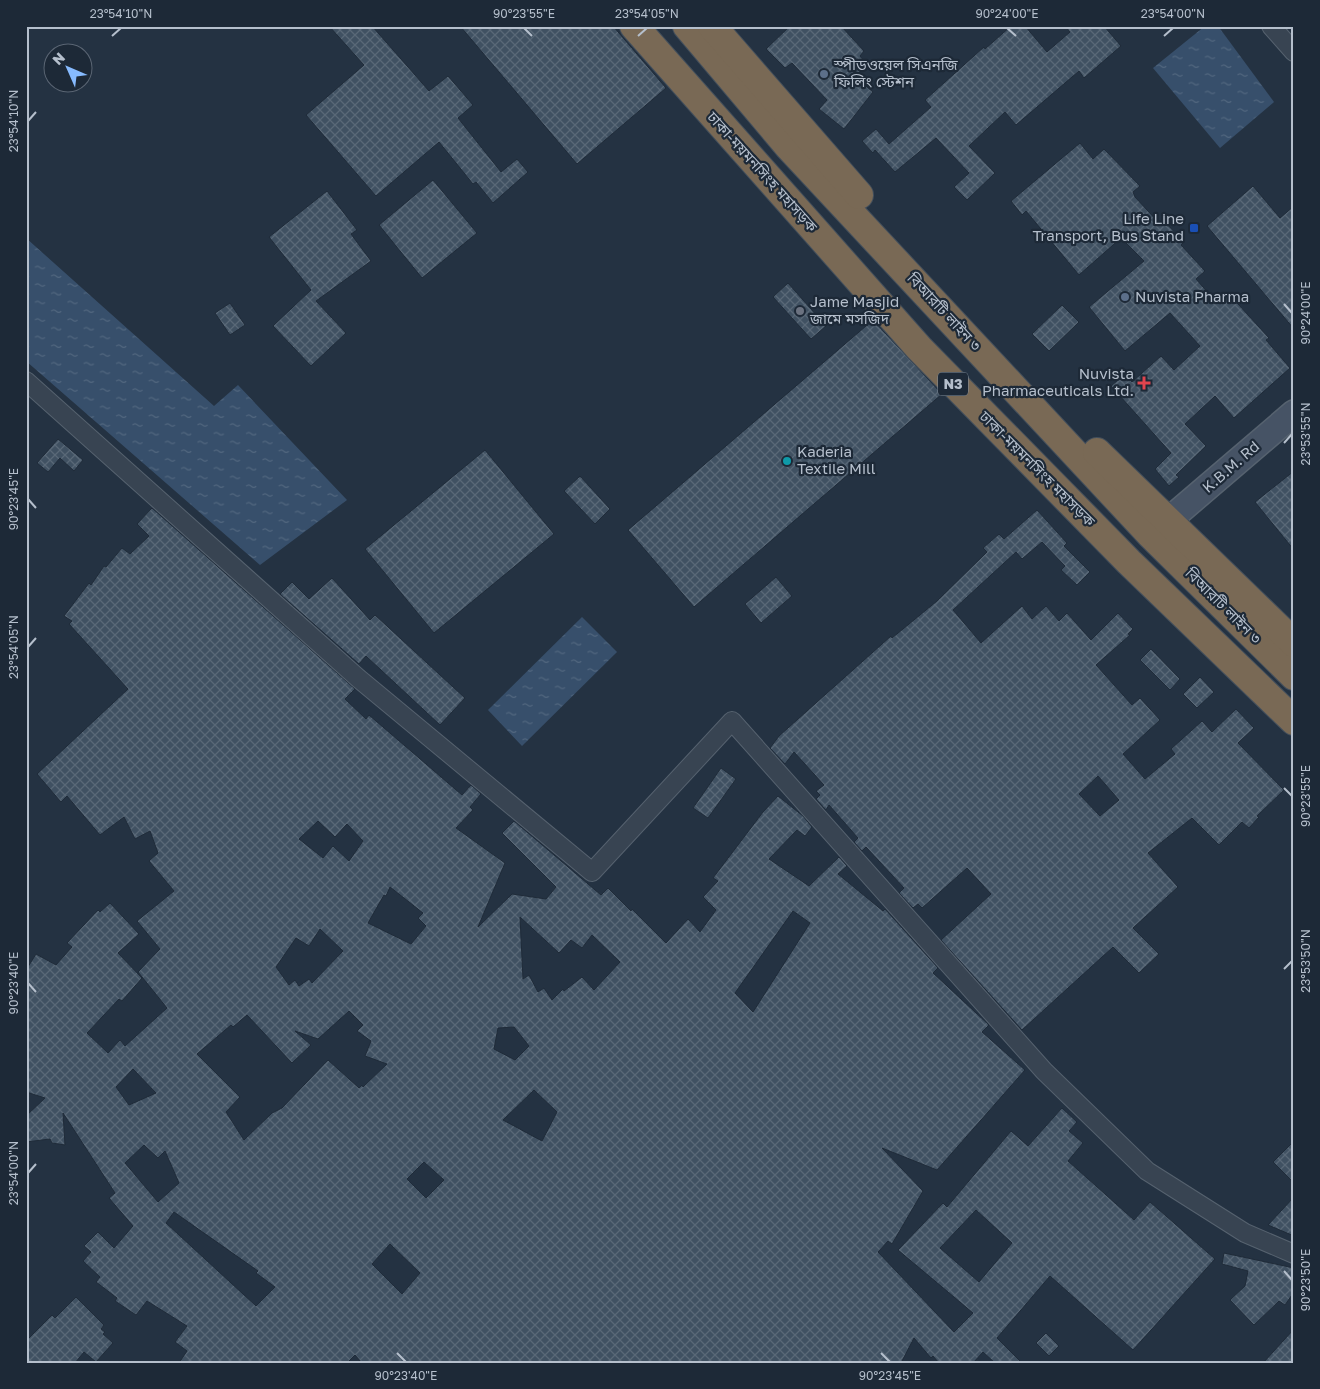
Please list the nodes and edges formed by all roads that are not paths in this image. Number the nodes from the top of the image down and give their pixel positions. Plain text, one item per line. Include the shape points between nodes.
1 (634, 26) edge
2 (687, 26) edge
3 (1271, 26) edge
4 (719, 29) edge
5 (1294, 52) edge
6 (26, 381) edge
7 (1294, 413) edge
8 (1169, 520) junction
9 (1294, 643) edge
10 (1294, 676) edge
11 (1294, 721) edge
12 (1294, 1254) edge

1 - 11 highway, ঢাকা-ময়মনসিংহ মহাসড়ক / N3 via 919,348 1123,556
2 - 10 highway, বিআরটি লাইন ৩ via 796,154 1150,534
3 - 5 street
4 - 8 highway via 996,350
6 - 12 street via 358,678 592,872 732,721 1031,1057 1147,1171 1245,1234
7 - 8 street, K.B.M. Rd
8 - 9 highway

